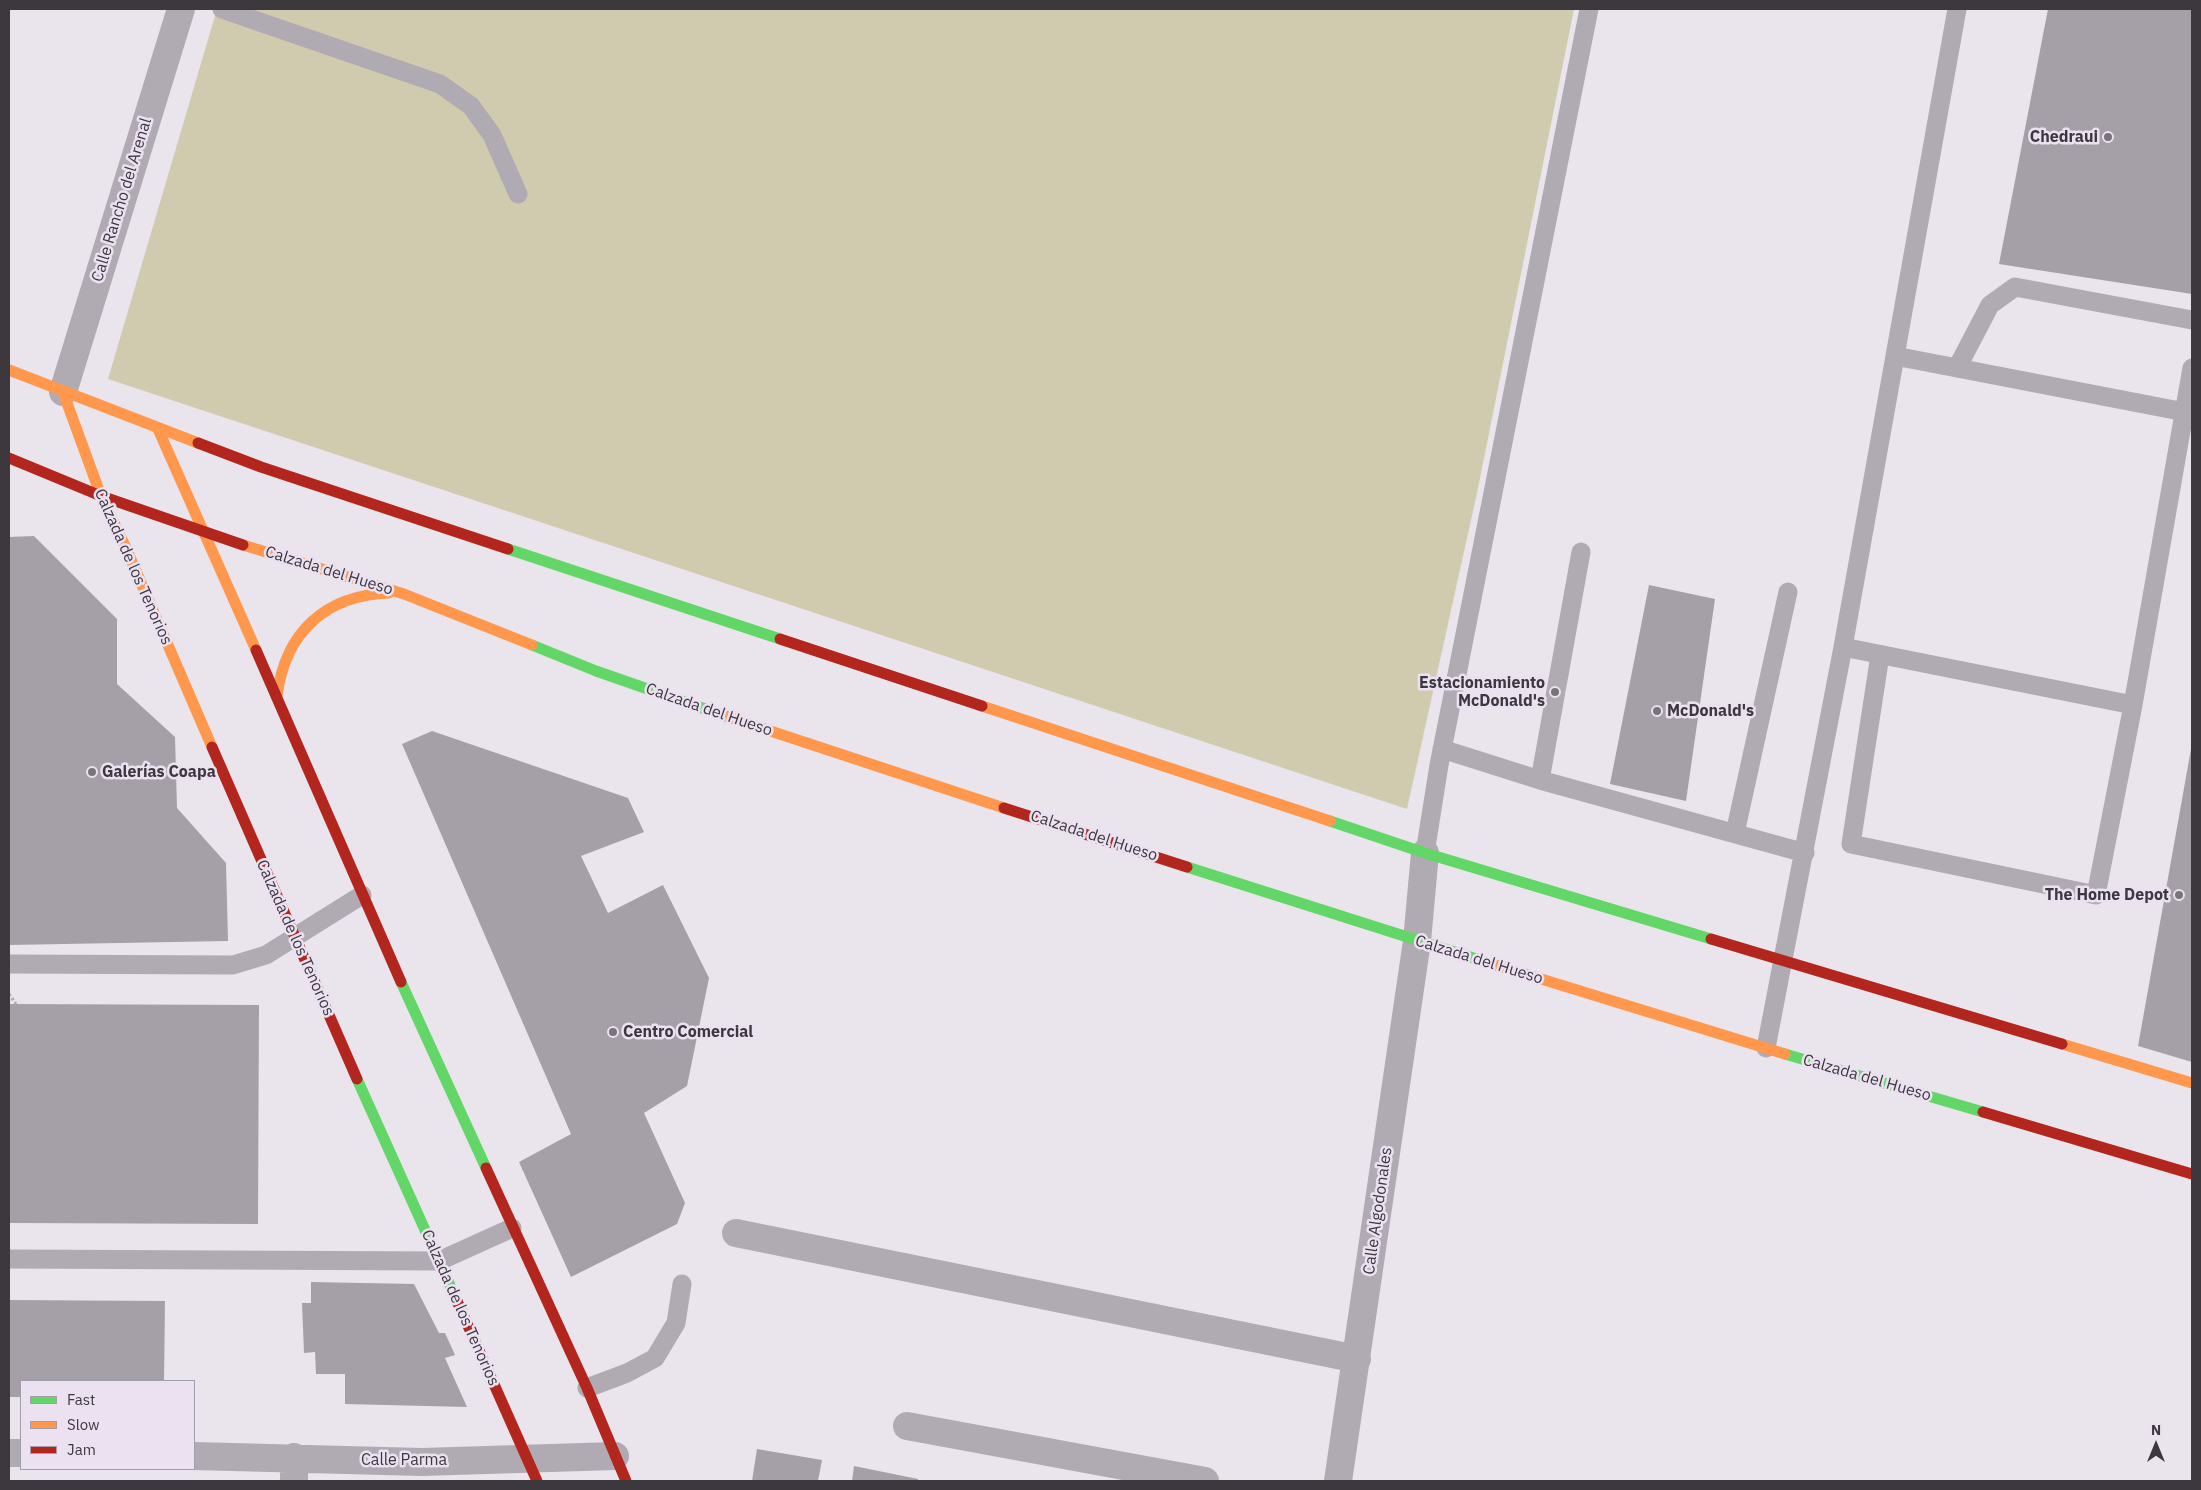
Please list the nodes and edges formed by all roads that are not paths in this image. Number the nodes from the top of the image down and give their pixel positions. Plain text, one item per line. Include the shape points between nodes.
1 (182, 9) edge
2 (222, 9) edge
3 (1589, 9) edge
4 (1957, 9) edge
5 (518, 194) dead end
6 (2192, 320) edge
7 (1895, 356) junction
8 (1958, 368) junction
9 (2192, 368) edge
10 (9, 370) edge
11 (63, 392) junction
12 (2185, 412) junction
13 (158, 429) junction
14 (9, 458) edge
15 (101, 496) junction
16 (204, 533) junction
17 (1581, 552) dead end
18 (1788, 592) dead end
19 (404, 594) junction
20 (1843, 647) junction
21 (1880, 654) junction
22 (276, 696) junction
23 (2133, 704) junction
24 (1442, 749) junction
25 (1540, 780) junction
26 (1735, 833) junction
27 (1425, 853) junction
28 (1805, 853) junction
29 (362, 895) junction
30 (294, 938) junction
31 (1417, 941) junction
32 (1784, 959) junction
33 (9, 964) edge
34 (1766, 1048) junction
35 (2192, 1083) edge
36 (2192, 1174) edge
37 (512, 1228) junction
38 (736, 1233) dead end
39 (9, 1259) edge
40 (439, 1261) junction
41 (682, 1284) dead end
42 (1357, 1359) junction
43 (587, 1388) junction
44 (907, 1426) dead end
45 (195, 1456) edge
46 (615, 1456) junction
47 (294, 1469) edge
48 (532, 1470) edge
49 (626, 1481) edge
50 (1205, 1481) edge
51 (1338, 1481) edge

1 - 11 street, Calle Rancho del Arenal
2 - 5 lane via 440,84 471,106 492,135
3 - 24 lane
4 - 7 lane
6 - 8 lane via 2015,287 1990,305
7 - 8 lane
7 - 20 lane
8 - 12 lane
9 - 12 lane
10 - 11 main road
11 - 13 main road
11 - 15 main road, Calzada de los Tenorios
12 - 23 lane
13 - 16 main road
13 - 27 main road via 261,467
14 - 15 main road, Calzada del Hueso
15 - 16 main road, Calzada del Hueso
15 - 30 main road, Calzada de los Tenorios
16 - 19 main road, Calzada del Hueso
16 - 22 main road
17 - 25 lane
18 - 26 lane
19 - 22 main road via 360,596 320,615 289,650
19 - 31 main road, Calzada del Hueso via 596,671 776,734
20 - 21 lane
20 - 28 lane
21 - 23 lane
21 - 23 lane via 1851,844 2096,895
22 - 29 main road
24 - 25 lane
24 - 27 lane
25 - 26 lane
26 - 28 lane
27 - 31 street, Calle Algodonales
27 - 32 main road
28 - 32 lane
29 - 30 lane
29 - 37 main road
30 - 33 lane via 266,955 233,965
30 - 40 main road, Calzada de los Tenorios
31 - 34 main road, Calzada del Hueso
31 - 42 street, Calle Algodonales
32 - 34 lane
32 - 35 main road
34 - 36 main road, Calzada del Hueso
37 - 40 lane
37 - 43 main road
38 - 42 street
39 - 40 lane
40 - 48 main road, Calzada de los Tenorios
41 - 43 lane via 676,1323 655,1358
42 - 51 street, Calle Algodonales
43 - 46 main road
44 - 50 street
45 - 47 street, Calle Parma
46 - 48 street, Calle Parma
46 - 49 main road
47 - 48 street, Calle Parma via 422,1462

